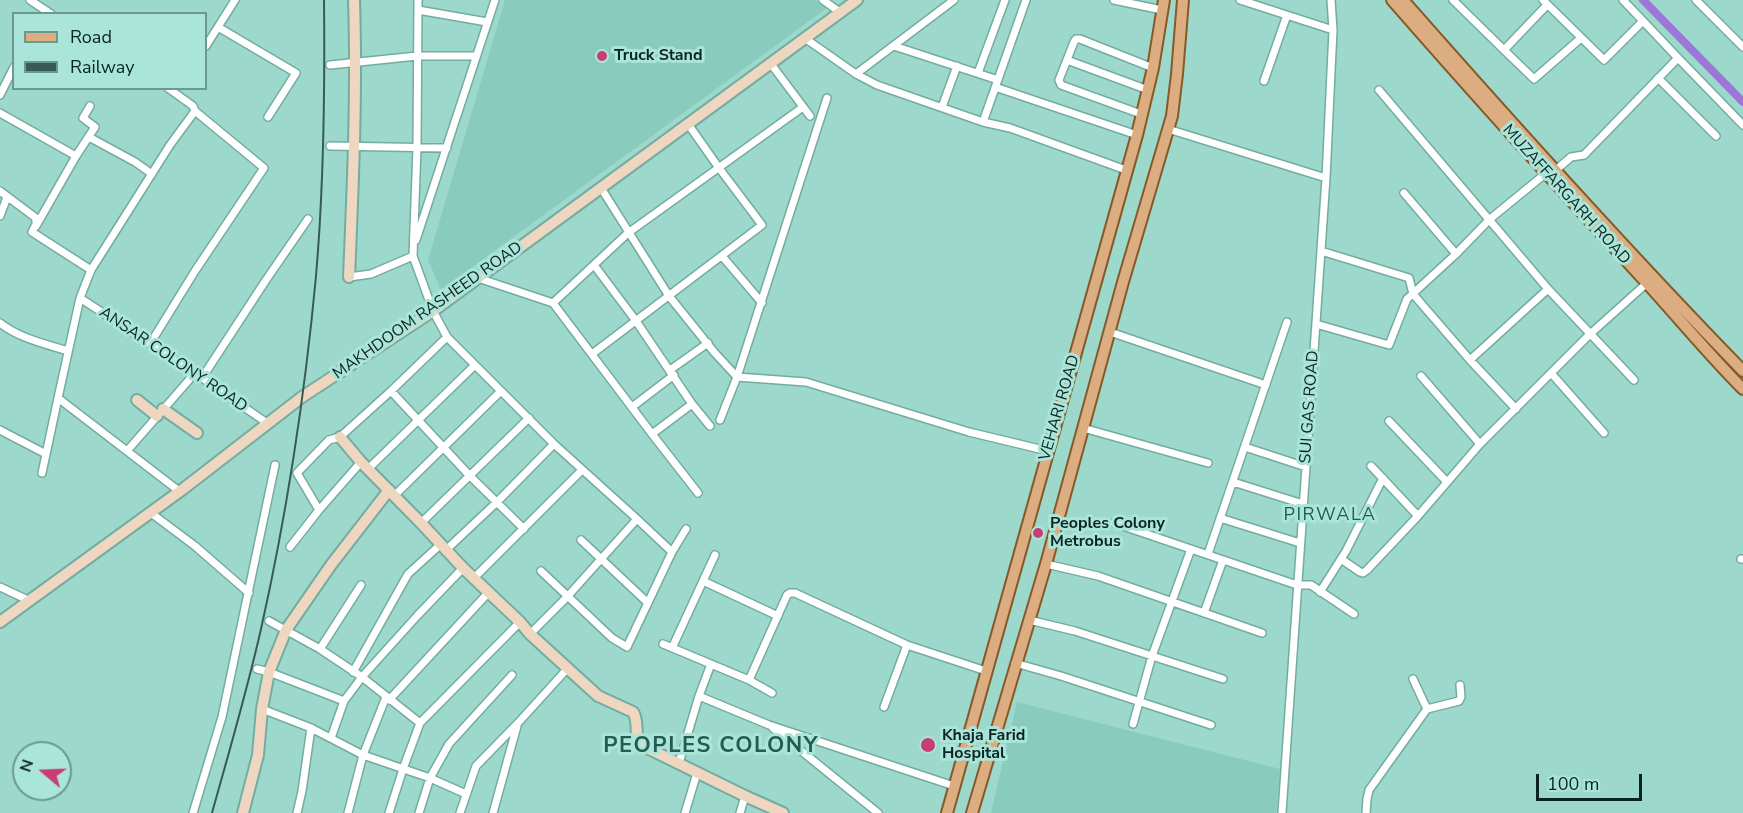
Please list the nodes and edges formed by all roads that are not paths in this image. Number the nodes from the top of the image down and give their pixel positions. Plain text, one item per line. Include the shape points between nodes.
1 (30, 0) edge
2 (235, 0) edge
3 (354, 0) edge
4 (418, 0) edge
5 (495, 0) edge
6 (823, 0) edge
7 (857, 0) edge
8 (954, 0) edge
9 (1005, 0) edge
10 (1026, 0) edge
11 (1114, 0) edge
12 (1183, 0) edge
13 (1240, 0) edge
14 (1331, 0) edge
15 (1392, 0) edge
16 (1403, 0) edge
17 (1453, 0) edge
18 (1623, 0) edge
19 (1696, 0) edge
20 (1545, 2) edge
21 (1163, 5) edge
22 (418, 10) junction
23 (41, 11) edge
24 (841, 13) junction
25 (1287, 15) junction
26 (1643, 21) junction
27 (487, 22) junction
28 (218, 27) junction
29 (1333, 30) junction
30 (1581, 38) junction
31 (806, 39) junction
32 (207, 44) edge
33 (894, 46) junction
34 (1743, 47) edge
35 (1504, 50) junction
36 (417, 56) junction
37 (476, 56) junction
38 (1678, 58) junction
39 (1067, 60) junction
40 (356, 63) junction
41 (771, 64) junction
42 (330, 65) dead end
43 (957, 66) junction
44 (1153, 68) junction
45 (12, 71) edge
46 (978, 73) junction
47 (856, 74) junction
48 (1658, 78) junction
49 (1264, 81) dead end
50 (997, 83) junction
51 (171, 90) edge
52 (1148, 90) junction
53 (1379, 90) dead end
54 (0, 95) edge
55 (827, 98) dead end
56 (90, 106) dead end
57 (803, 107) junction
58 (942, 107) junction
59 (195, 111) junction
60 (0, 112) edge
61 (1141, 114) junction
62 (810, 116) dead end
63 (268, 117) dead end
64 (983, 122) junction
65 (688, 124) junction
66 (1743, 125) edge
67 (1168, 129) junction
68 (1137, 135) junction
69 (1716, 136) dead end
70 (88, 137) junction
71 (330, 146) dead end
72 (355, 146) junction
73 (417, 148) junction
74 (447, 148) junction
75 (76, 156) junction
76 (719, 168) junction
77 (1126, 170) junction
78 (1551, 172) junction
79 (152, 174) junction
80 (1326, 178) junction
81 (601, 188) junction
82 (0, 191) edge
83 (1404, 193) dead end
84 (8, 197) junction
85 (0, 216) edge
86 (308, 219) dead end
87 (1490, 219) junction
88 (32, 232) junction
89 (628, 233) junction
90 (1321, 251) junction
91 (413, 253) junction
92 (1456, 254) junction
93 (722, 256) junction
94 (594, 265) junction
95 (91, 270) junction
96 (349, 277) joint
97 (478, 278) junction
98 (1647, 283) junction
99 (1548, 289) junction
100 (1413, 294) junction
101 (669, 296) junction
102 (80, 298) junction
103 (553, 303) junction
104 (762, 303) junction
105 (433, 311) junction
106 (636, 321) junction
107 (1287, 322) dead end
108 (0, 323) edge
109 (1316, 324) junction
110 (1110, 332) junction
111 (1589, 335) junction
112 (447, 337) junction
113 (708, 343) junction
114 (150, 344) junction
115 (68, 351) junction
116 (592, 354) junction
117 (1470, 360) junction
118 (475, 365) junction
119 (1743, 371) edge
120 (672, 372) junction
121 (195, 373) junction
122 (1551, 373) junction
123 (1420, 376) dead end
124 (737, 377) junction
125 (202, 378) junction
126 (1634, 380) dead end
127 (1266, 385) junction
128 (1743, 388) edge
129 (392, 391) junction
130 (501, 391) junction
131 (58, 398) junction
132 (137, 400) dead end
133 (692, 404) junction
134 (632, 406) junction
135 (1516, 409) junction
136 (160, 412) junction
137 (529, 418) junction
138 (720, 420) dead end
139 (418, 421) junction
140 (1389, 421) dead end
141 (267, 423) junction
142 (710, 426) dead end
143 (1083, 428) junction
144 (0, 430) edge
145 (197, 433) dead end
146 (1604, 433) dead end
147 (652, 434) junction
148 (340, 437) junction
149 (554, 444) junction
150 (1480, 444) junction
151 (1245, 447) junction
152 (444, 448) junction
153 (127, 451) junction
154 (1048, 451) junction
155 (46, 454) junction
156 (1208, 463) dead end
157 (275, 465) dead end
158 (1371, 465) dead end
159 (365, 466) junction
160 (1306, 466) junction
161 (582, 470) junction
162 (42, 473) dead end
163 (469, 475) junction
164 (1383, 478) junction
165 (1233, 482) junction
166 (1447, 482) junction
167 (179, 491) junction
168 (392, 492) junction
169 (698, 493) dead end
170 (497, 502) junction
171 (1303, 504) junction
172 (319, 510) junction
173 (151, 513) junction
174 (1418, 516) junction
175 (1220, 518) junction
176 (637, 519) junction
177 (421, 523) junction
178 (1114, 523) dead end
179 (524, 529) junction
180 (686, 529) dead end
181 (581, 540) dead end
182 (1300, 543) junction
183 (290, 547) dead end
184 (444, 547) junction
185 (1191, 549) junction
186 (672, 552) junction
187 (1208, 554) junction
188 (715, 555) dead end
189 (601, 558) junction
190 (1341, 559) junction
191 (1223, 560) junction
192 (1046, 564) junction
193 (463, 568) junction
194 (541, 571) dead end
195 (473, 579) junction
196 (702, 581) junction
197 (360, 585) dead end
198 (1297, 585) junction
199 (0, 587) edge
200 (1320, 592) junction
201 (249, 593) junction
202 (488, 593) junction
203 (567, 597) junction
204 (1172, 601) junction
205 (30, 602) junction
206 (648, 603) junction
207 (1204, 613) junction
208 (1354, 614) dead end
209 (778, 615) junction
210 (1029, 620) junction
211 (269, 621) dead end
212 (0, 622) edge
213 (519, 622) junction
214 (286, 630) junction
215 (1262, 633) dead end
216 (530, 634) junction
217 (663, 644) dead end
218 (907, 645) junction
219 (672, 648) junction
220 (320, 649) junction
221 (1152, 656) junction
222 (1016, 663) junction
223 (711, 664) junction
224 (568, 668) junction
225 (257, 669) dead end
226 (986, 670) junction
227 (269, 672) junction
228 (353, 672) junction
229 (512, 675) dead end
230 (362, 677) junction
231 (1223, 679) dead end
232 (1413, 679) dead end
233 (749, 680) junction
234 (1460, 685) dead end
235 (772, 693) dead end
236 (699, 696) junction
237 (388, 699) junction
238 (344, 701) junction
239 (1139, 702) junction
240 (884, 707) dead end
241 (262, 709) junction
242 (1427, 709) junction
243 (420, 723) junction
244 (518, 723) junction
245 (1133, 724) dead end
246 (769, 725) junction
247 (1211, 725) dead end
248 (312, 728) junction
249 (332, 738) junction
250 (363, 755) junction
251 (678, 763) junction
252 (403, 769) junction
253 (697, 772) junction
254 (430, 778) junction
255 (954, 786) junction
256 (466, 794) junction
257 (745, 796) junction
258 (779, 812) edge
259 (193, 813) edge
260 (243, 813) edge
261 (297, 813) edge
262 (348, 813) edge
263 (389, 813) edge
264 (419, 813) edge
265 (460, 813) edge
266 (493, 813) edge
267 (685, 813) edge
268 (740, 813) edge
269 (878, 813) edge
270 (947, 813) edge
271 (972, 813) edge
272 (1282, 813) edge
273 (1366, 813) edge

1 - 23 street
2 - 28 street
3 - 40 street
4 - 22 street
5 - 27 street
6 - 24 street
7 - 24 street, MAKHDOOM RASHEED ROAD
8 - 33 street
9 - 46 street
10 - 50 street
11 - 21 street
12 - 67 main road, VEHARI ROAD
13 - 25 street
14 - 29 street, SUI GAS ROAD
15 - 78 main road, MUZAFFARGARH ROAD
16 - 78 main road
17 - 35 street
18 - 26 street
19 - 34 street
20 - 30 street
20 - 35 street
21 - 44 main road, VEHARI ROAD
22 - 27 street
22 - 36 street
24 - 31 street, MAKHDOOM RASHEED ROAD
25 - 29 street
25 - 49 street
26 - 30 street via 1604,60
26 - 38 street
27 - 37 street
28 - 32 street
28 - 63 street via 296,73
29 - 80 street, SUI GAS ROAD
30 - 35 street via 1534,79
31 - 41 street, MAKHDOOM RASHEED ROAD
31 - 47 street
33 - 43 street
33 - 47 street
36 - 37 street
36 - 40 street
36 - 73 street
37 - 74 street
38 - 48 street
38 - 66 street
39 - 44 street via 1074,42 1080,39
39 - 52 street
39 - 61 street via 1059,80 1061,85
40 - 42 street
40 - 72 street
41 - 57 street
41 - 65 street, MAKHDOOM RASHEED ROAD
43 - 46 street
43 - 58 street
44 - 52 main road, VEHARI ROAD
45 - 54 street
46 - 50 street
47 - 58 street
48 - 69 street
48 - 78 street via 1584,155 1571,156
50 - 64 street
50 - 68 street
51 - 59 street
52 - 61 main road, VEHARI ROAD
53 - 87 street
55 - 104 street
56 - 70 street via 83,118 95,127
57 - 62 street
57 - 76 street
58 - 64 street
59 - 79 street, ANSAR COLONY ROAD
59 - 114 street via 264,168
60 - 75 street
61 - 68 main road, VEHARI ROAD
64 - 77 street
65 - 76 street
65 - 81 street, MAKHDOOM RASHEED ROAD
67 - 80 street
67 - 110 main road, VEHARI ROAD
68 - 77 main road, VEHARI ROAD
70 - 75 street
70 - 79 street
71 - 72 street
72 - 73 street
72 - 96 street
73 - 74 street
73 - 91 street
74 - 91 street
75 - 88 street
76 - 89 street
76 - 93 street via 762,225
77 - 154 main road, VEHARI ROAD
78 - 87 street
78 - 98 main road, MUZAFFARGARH ROAD
78 - 119 main road
79 - 95 street, ANSAR COLONY ROAD
80 - 90 street, SUI GAS ROAD
81 - 89 street
81 - 97 street, MAKHDOOM RASHEED ROAD
82 - 84 street
83 - 92 street
84 - 85 street
84 - 88 street via 36,218
86 - 125 street
87 - 92 street
87 - 99 street
88 - 95 street
89 - 94 street
89 - 101 street
90 - 100 street via 1405,275 1410,278
90 - 109 street, SUI GAS ROAD
91 - 96 street via 371,274
91 - 105 street
92 - 100 street
93 - 101 street
93 - 104 street
94 - 103 street
94 - 106 street
95 - 102 street, ANSAR COLONY ROAD
97 - 103 street
97 - 105 street, MAKHDOOM RASHEED ROAD
98 - 111 street
98 - 128 main road, MUZAFFARGARH ROAD
99 - 111 street
99 - 117 street
100 - 109 street via 1407,299 1389,345
100 - 117 street
101 - 106 street
101 - 113 street
102 - 114 street, ANSAR COLONY ROAD
102 - 115 street, ANSAR COLONY ROAD
103 - 116 street
104 - 124 street
105 - 112 street
105 - 141 street, MAKHDOOM RASHEED ROAD
106 - 116 street
106 - 120 street
107 - 127 street
108 - 115 street via 28,338
109 - 160 street, SUI GAS ROAD
110 - 127 street
110 - 143 main road, VEHARI ROAD
111 - 122 street
111 - 126 street
112 - 118 street
112 - 129 street
113 - 120 street
113 - 124 street
114 - 121 street, ANSAR COLONY ROAD
115 - 131 street, ANSAR COLONY ROAD
116 - 134 street
117 - 135 street
118 - 130 street
118 - 139 street
120 - 133 street
120 - 134 street
121 - 125 street, ANSAR COLONY ROAD
121 - 136 street
122 - 135 street
122 - 146 street
123 - 150 street
124 - 138 street
124 - 154 street via 806,382 969,432
125 - 141 street, ANSAR COLONY ROAD
127 - 151 street
129 - 139 street
129 - 148 street
130 - 137 street
130 - 152 street
131 - 153 street
131 - 155 street, ANSAR COLONY ROAD
132 - 136 street
133 - 142 street
133 - 147 street
134 - 147 street
135 - 150 street
136 - 145 street
136 - 153 street
137 - 149 street
137 - 163 street
139 - 152 street
139 - 159 street
140 - 166 street
141 - 167 street, MAKHDOOM RASHEED ROAD
143 - 156 street
143 - 192 main road, VEHARI ROAD
144 - 155 street
147 - 169 street
148 - 159 street
148 - 172 street via 329,440 297,473
149 - 161 street
149 - 170 street
150 - 166 street
151 - 160 street
151 - 165 street
152 - 163 street
152 - 168 street
153 - 167 street
154 - 226 main road, VEHARI ROAD
155 - 162 street, ANSAR COLONY ROAD
157 - 201 street
158 - 164 street
159 - 168 street
159 - 172 street
160 - 171 street, SUI GAS ROAD
161 - 176 street
161 - 179 street
163 - 170 street
163 - 177 street
164 - 174 street
164 - 190 street
165 - 171 street
165 - 175 street
166 - 174 street
167 - 173 street, MAKHDOOM RASHEED ROAD
168 - 177 street
168 - 214 street via 331,565
170 - 179 street
170 - 184 street
171 - 182 street, SUI GAS ROAD
172 - 183 street
173 - 201 street
173 - 205 street, MAKHDOOM RASHEED ROAD
174 - 190 street via 1363,573
175 - 182 street
175 - 187 street
176 - 186 street
176 - 189 street
177 - 184 street
178 - 185 street
179 - 195 street
180 - 186 street
181 - 189 street
182 - 198 street, SUI GAS ROAD
184 - 193 street
184 - 228 street via 408,574
185 - 187 street
185 - 204 street
186 - 206 street
187 - 191 street
188 - 196 street
189 - 203 street
189 - 206 street
190 - 200 street
191 - 198 street
191 - 207 street
192 - 204 street via 1098,576
192 - 210 main road, VEHARI ROAD
193 - 195 street
193 - 230 street
194 - 203 street
195 - 202 street
196 - 209 street
196 - 219 street
197 - 220 street
198 - 200 street via 1311,585
198 - 272 street, SUI GAS ROAD
199 - 205 street
200 - 208 street
201 - 259 street via 222,717
202 - 213 street
202 - 237 street
203 - 206 street via 612,638 627,646
203 - 216 street
204 - 207 street
204 - 221 street
205 - 212 street, MAKHDOOM RASHEED ROAD
207 - 215 street
209 - 218 street via 787,595 795,593
209 - 233 street
210 - 221 street
210 - 222 main road, VEHARI ROAD
211 - 214 street
213 - 216 street
213 - 243 street
214 - 220 street
214 - 227 street
216 - 224 street
217 - 219 street
218 - 226 street
218 - 240 street
219 - 223 street
220 - 228 street
221 - 231 street
221 - 239 street
222 - 239 street
222 - 271 main road, VEHARI ROAD
223 - 233 street
223 - 236 street
224 - 244 street
224 - 251 street via 598,696 633,712 636,738 641,745
225 - 227 street
226 - 255 main road, VEHARI ROAD
227 - 238 street
227 - 241 street
228 - 230 street
229 - 254 street via 449,744
230 - 237 street
230 - 238 street
232 - 242 street
233 - 235 street
234 - 242 street via 1459,701
236 - 246 street
236 - 251 street
237 - 243 street
237 - 250 street
238 - 249 street
239 - 245 street
239 - 247 street
241 - 248 street
241 - 260 street via 258,755
242 - 273 street via 1369,790
243 - 252 street
244 - 256 street via 476,766
244 - 266 street
246 - 255 street
246 - 269 street
248 - 249 street
248 - 261 street
249 - 250 street
250 - 252 street
250 - 262 street
251 - 253 street
252 - 254 street
252 - 263 street
253 - 257 street
253 - 267 street
254 - 256 street
254 - 264 street
255 - 270 main road, VEHARI ROAD
256 - 265 street
257 - 258 street
257 - 268 street

